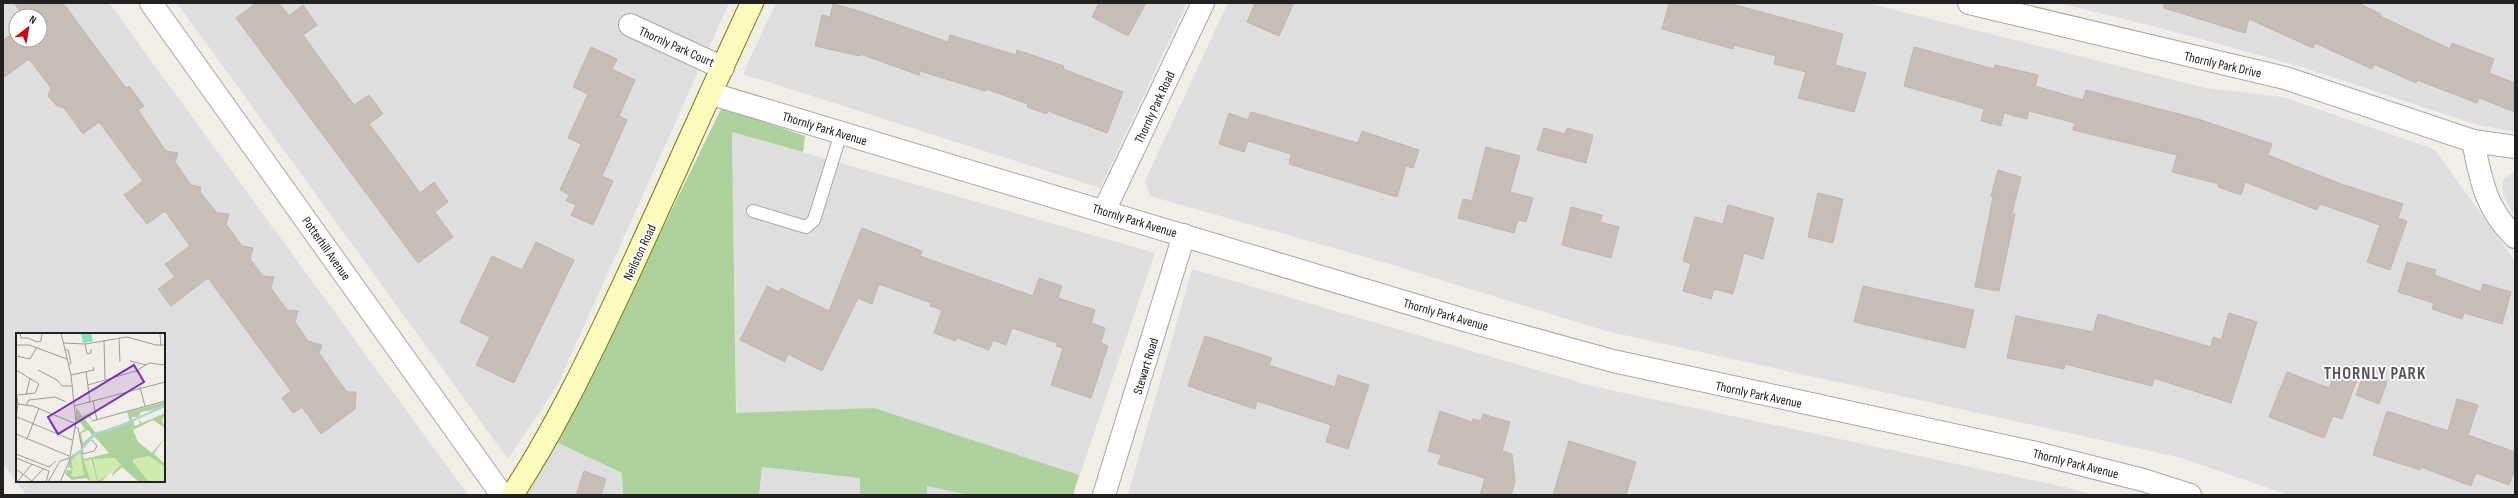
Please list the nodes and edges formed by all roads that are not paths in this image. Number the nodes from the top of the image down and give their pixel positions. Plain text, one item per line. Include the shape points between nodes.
1 (151, 3) edge
2 (752, 3) edge
3 (1203, 3) edge
4 (1969, 3) edge
5 (630, 25) dead end
6 (723, 68) junction
7 (712, 94) junction
8 (841, 132) junction
9 (2473, 141) junction
10 (2515, 147) edge
11 (753, 211) dead end
12 (1104, 211) junction
13 (1184, 236) junction
14 (2515, 237) edge
15 (502, 495) edge
16 (512, 495) edge
17 (1104, 495) edge
18 (2190, 495) edge

1 - 15 street, Potterhill Avenue
2 - 6 main road, Neilston Road
3 - 12 street, Thornly Park Road
4 - 9 street, Thornly Park Drive via 2285,78
5 - 6 street, Thornly Park Court
6 - 7 main road, Neilston Road
7 - 8 street, Thornly Park Avenue
7 - 16 main road, Neilston Road via 565,405
8 - 11 lane via 814,220 806,227
8 - 12 street, Thornly Park Avenue
9 - 10 street, Thornly Park Drive
9 - 14 street via 2483,192 2501,223
12 - 13 street, Thornly Park Avenue
13 - 17 street, Stewart Road
13 - 18 street, Thornly Park Avenue via 1471,322 1613,361 2032,452 2143,480

